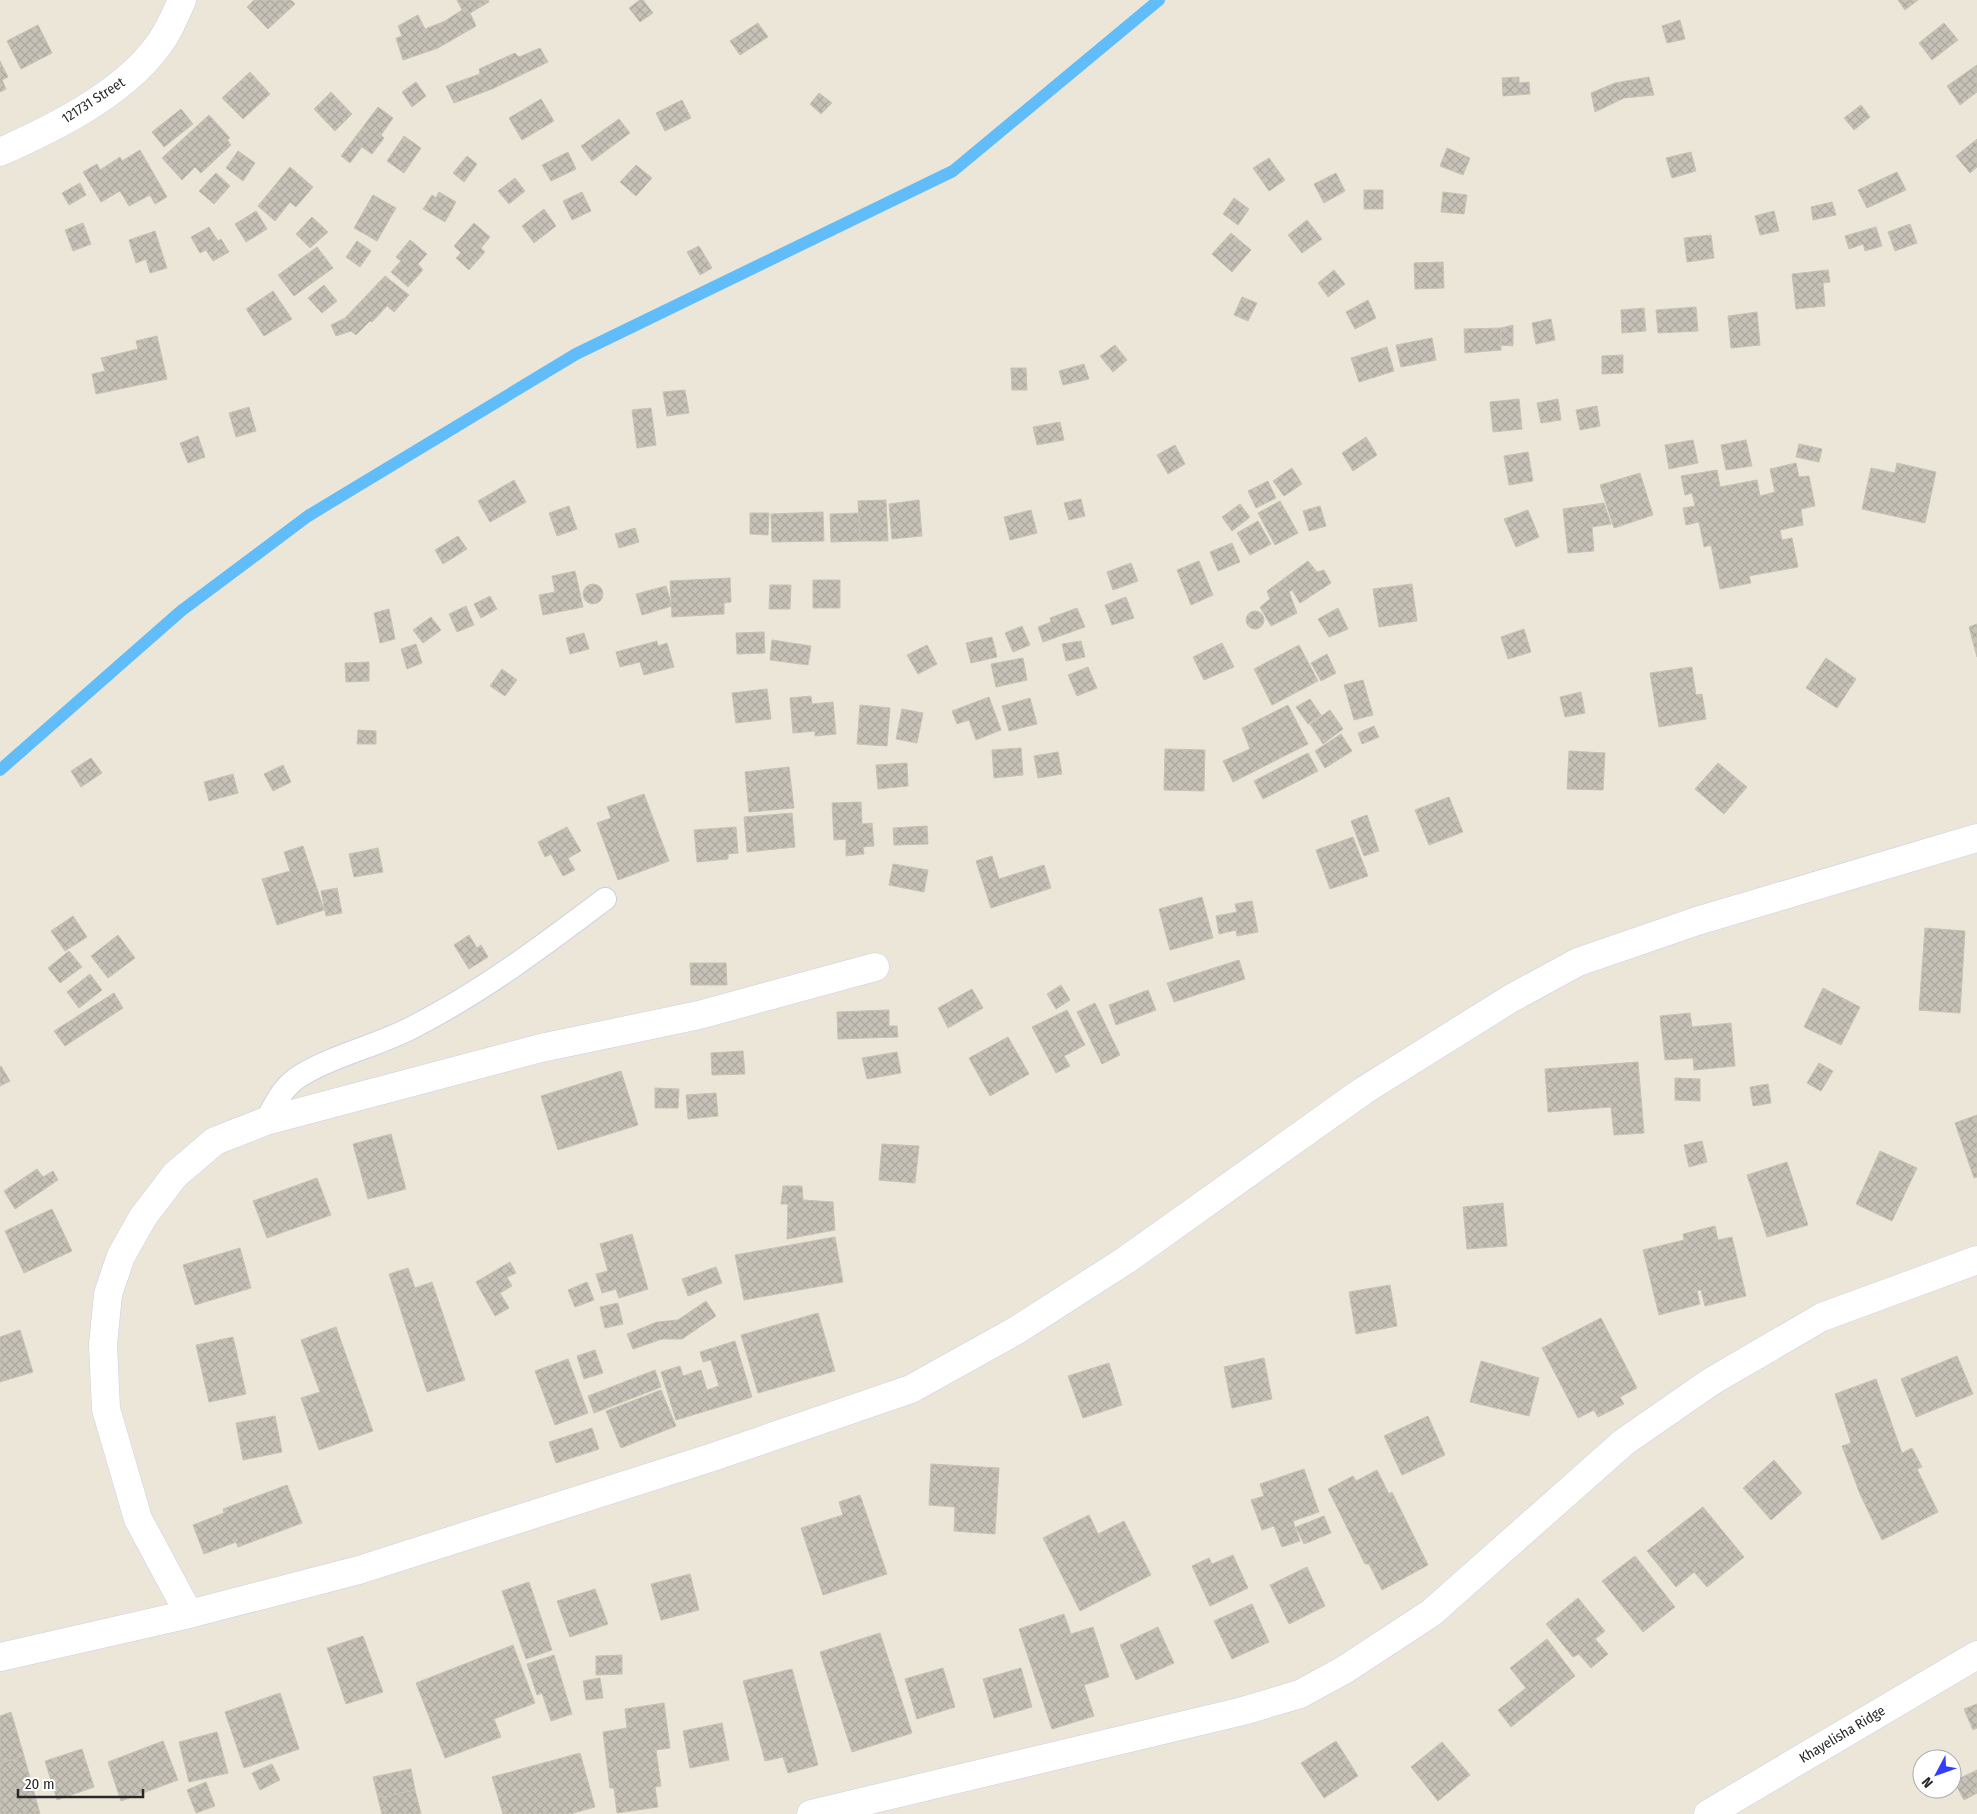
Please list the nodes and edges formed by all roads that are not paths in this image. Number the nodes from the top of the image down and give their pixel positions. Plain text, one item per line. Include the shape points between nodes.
1 (182, 0) edge
2 (0, 152) edge
3 (1977, 838) edge
4 (605, 899) dead end
5 (875, 968) dead end
6 (266, 1121) junction
7 (1977, 1260) edge
8 (189, 1614) junction
9 (1977, 1655) edge
10 (0, 1657) edge
11 (811, 1814) edge
12 (1708, 1814) edge

1 - 2 street, 121731 Street via 157,47 117,87 35,136
3 - 8 street via 1697,921 1578,962 1510,1000 1364,1091 1126,1260 1017,1330 912,1389 359,1570
4 - 6 lane via 540,948 417,1026 299,1076 283,1090
5 - 6 street via 699,1015 541,1048
6 - 8 street via 215,1141 174,1175 143,1216 122,1256 108,1294 103,1346 106,1409 138,1519
7 - 11 street via 1822,1317 1712,1381 1624,1442 1431,1613 1344,1670 1300,1694 1243,1711
8 - 10 street
9 - 12 street, Khayelisha Ridge

